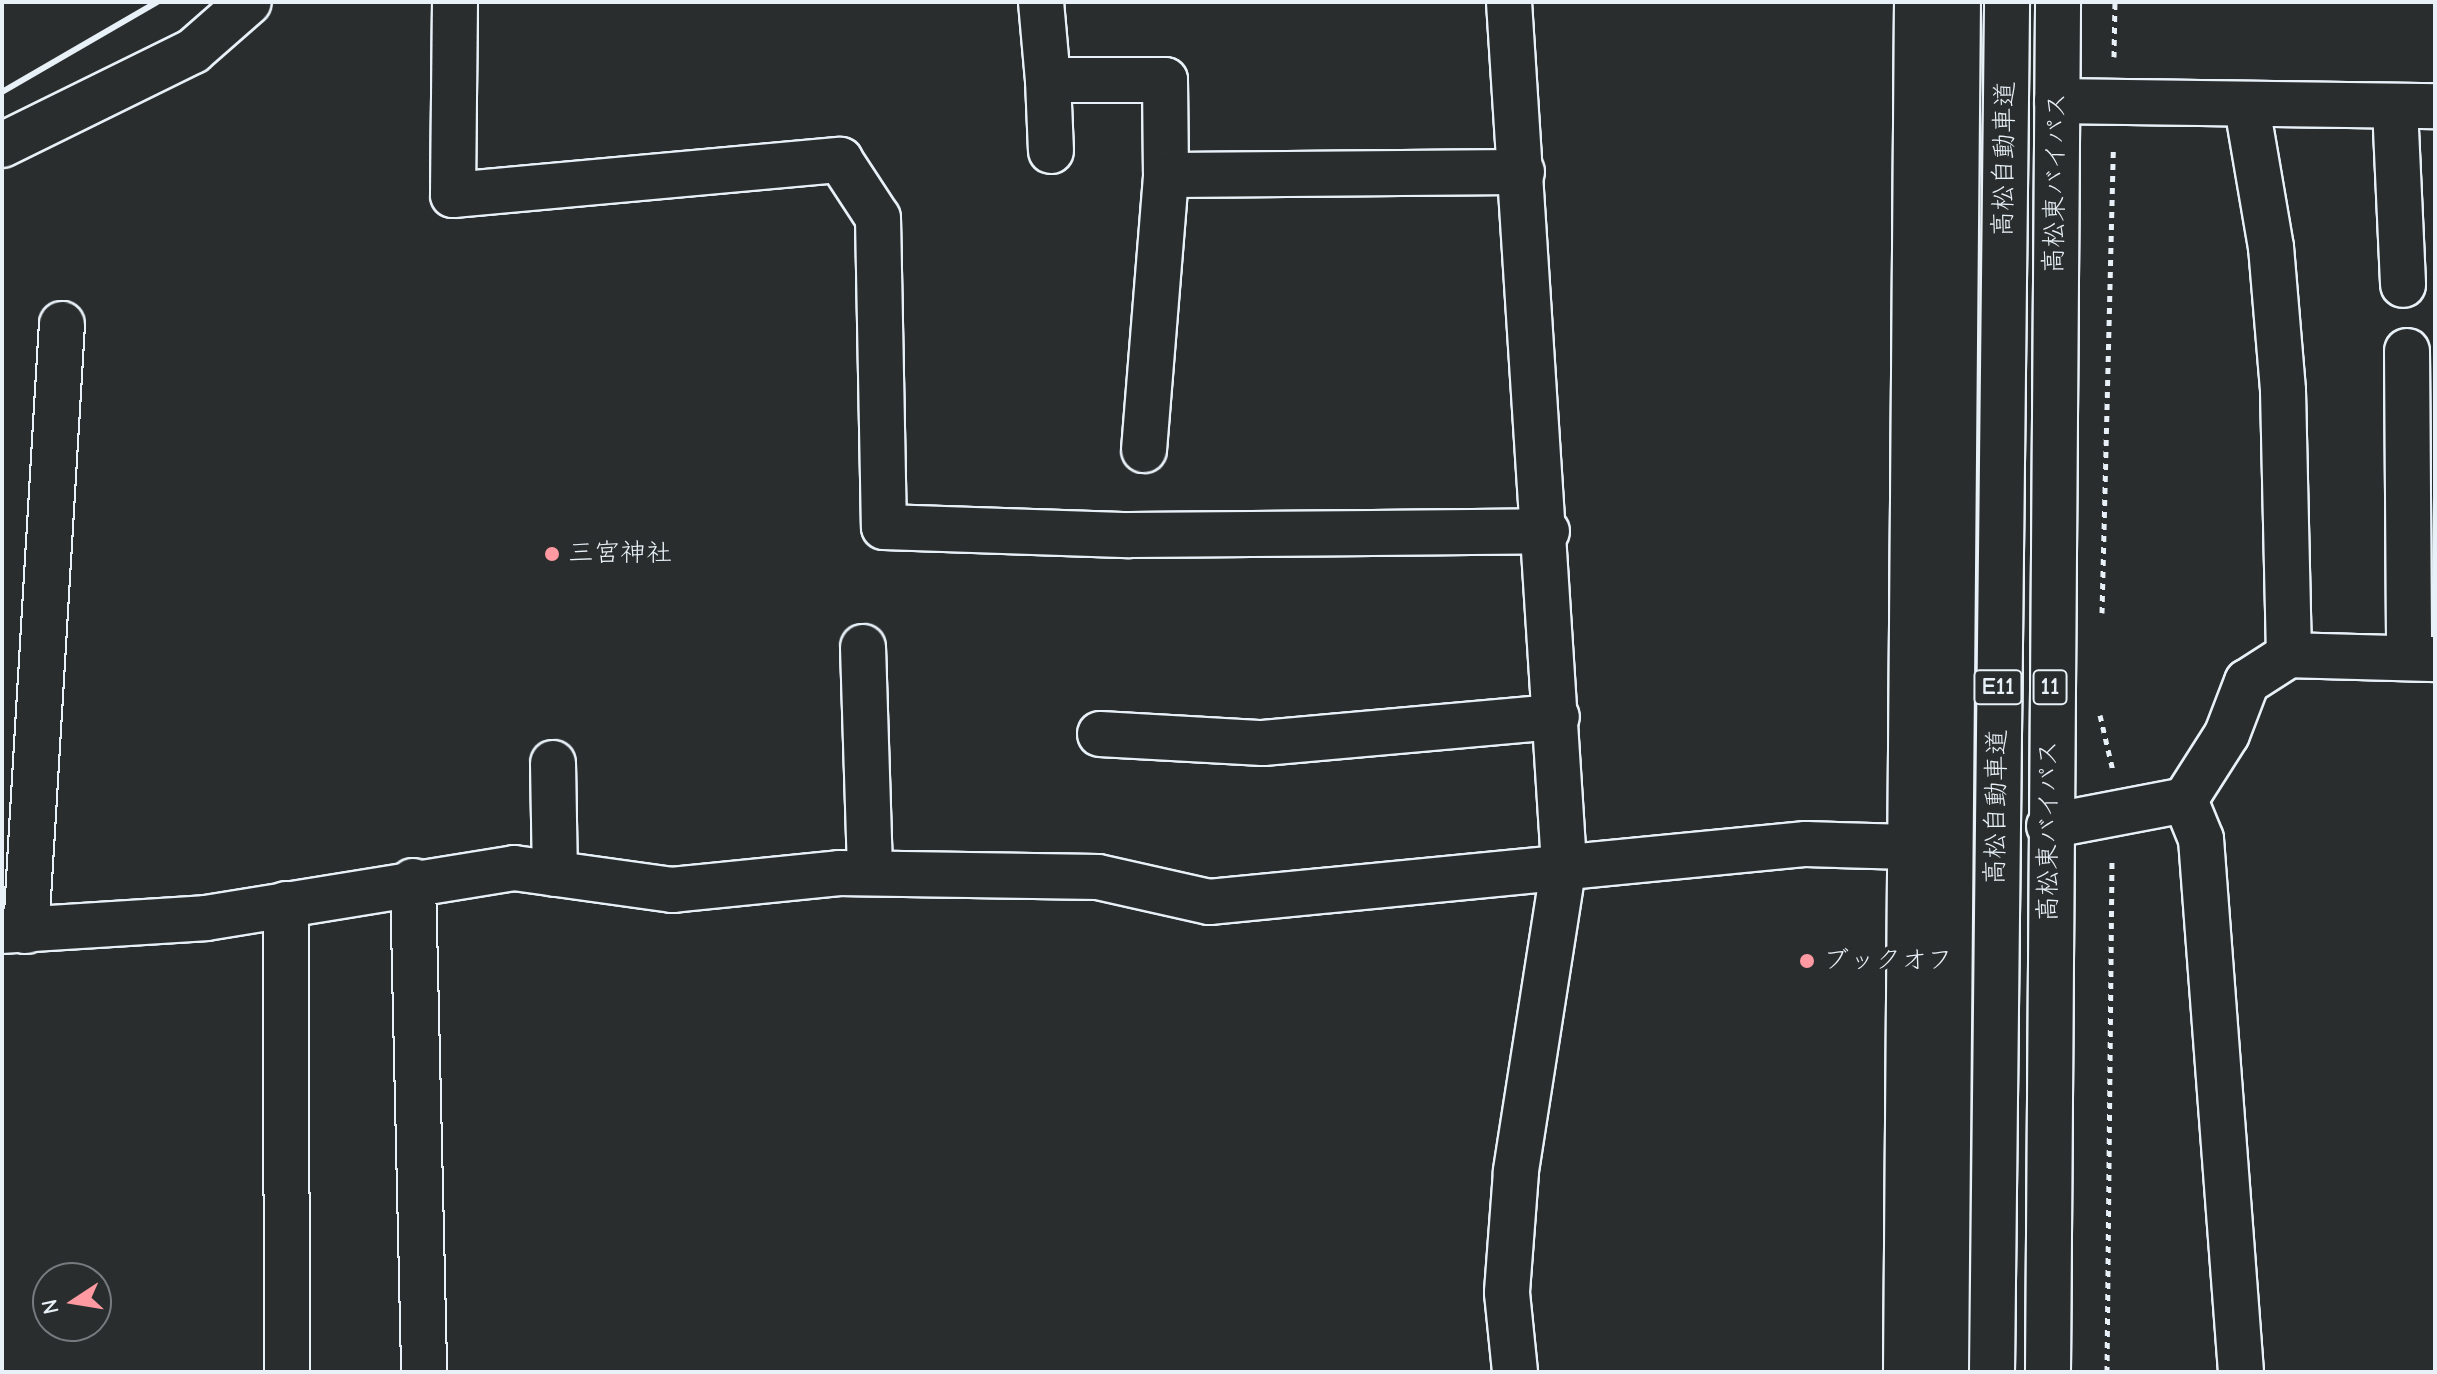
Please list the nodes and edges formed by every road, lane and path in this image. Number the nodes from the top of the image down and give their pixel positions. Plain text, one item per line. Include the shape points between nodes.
1 (249, 2) edge
2 (455, 2) edge
3 (1041, 2) edge
4 (1509, 2) edge
5 (1917, 2) edge
6 (1958, 2) edge
7 (2007, 2) edge
8 (2058, 2) edge
9 (2115, 2) edge
10 (1048, 80) junction
11 (2057, 101) junction
12 (2114, 102) junction
13 (2415, 106) edge
14 (2247, 107) junction
15 (2, 145) edge
16 (1051, 151) dead end
17 (1522, 172) junction
18 (1166, 175) junction
19 (2403, 285) dead end
20 (62, 324) dead end
21 (2416, 377) edge
22 (1144, 450) dead end
23 (1547, 531) junction
24 (2102, 619) dead end
25 (863, 647) dead end
26 (2289, 655) junction
27 (2422, 658) edge
28 (2100, 697) dead end
29 (1557, 717) junction
30 (1100, 734) dead end
31 (553, 763) dead end
32 (2185, 800) junction
33 (2114, 814) junction
34 (2049, 826) junction
35 (1909, 847) junction
36 (1564, 864) junction
37 (870, 873) junction
38 (555, 874) junction
39 (413, 881) junction
40 (286, 904) junction
41 (14, 931) edge
42 (287, 1372) edge
43 (424, 1372) edge
44 (1515, 1372) edge
45 (1906, 1372) edge
46 (1946, 1372) edge
47 (1992, 1372) edge
48 (2048, 1372) edge
49 (2107, 1372) edge
50 (2241, 1372) edge

1 - 15 main road via 193,51
2 - 23 main road via 453,195 840,160 878,218 884,527 1130,535
3 - 10 main road
4 - 17 main road
5 - 35 main road
6 - 46 main road, 高松自動車道 / E11
7 - 47 main road, 高松自動車道 / E11
8 - 11 main road, 高松東バイパス / 11
9 - 12 path
10 - 16 main road
10 - 18 main road via 1165,80
11 - 12 main road
11 - 34 main road, 高松東バイパス / 11
12 - 14 main road
12 - 24 path
13 - 14 main road
13 - 19 main road
14 - 26 main road via 2271,247 2283,391
17 - 18 main road
17 - 23 main road
18 - 22 main road
20 - 41 main road
21 - 27 main road
23 - 29 main road
25 - 37 main road
26 - 27 main road
26 - 32 main road via 2247,682 2227,734
28 - 33 path
29 - 30 main road via 1263,743
29 - 36 main road
31 - 38 main road
32 - 33 main road
32 - 50 main road via 2201,839
33 - 34 main road
33 - 49 path
34 - 48 main road, 高松東バイパス / 11
35 - 36 main road via 1806,844
35 - 45 main road
36 - 37 main road via 1382,890 1209,902 1098,877
36 - 44 main road via 1516,1172 1507,1293
37 - 38 main road via 672,890
38 - 39 main road via 514,868
39 - 40 main road
39 - 43 main road
40 - 41 main road via 206,918
40 - 42 main road

